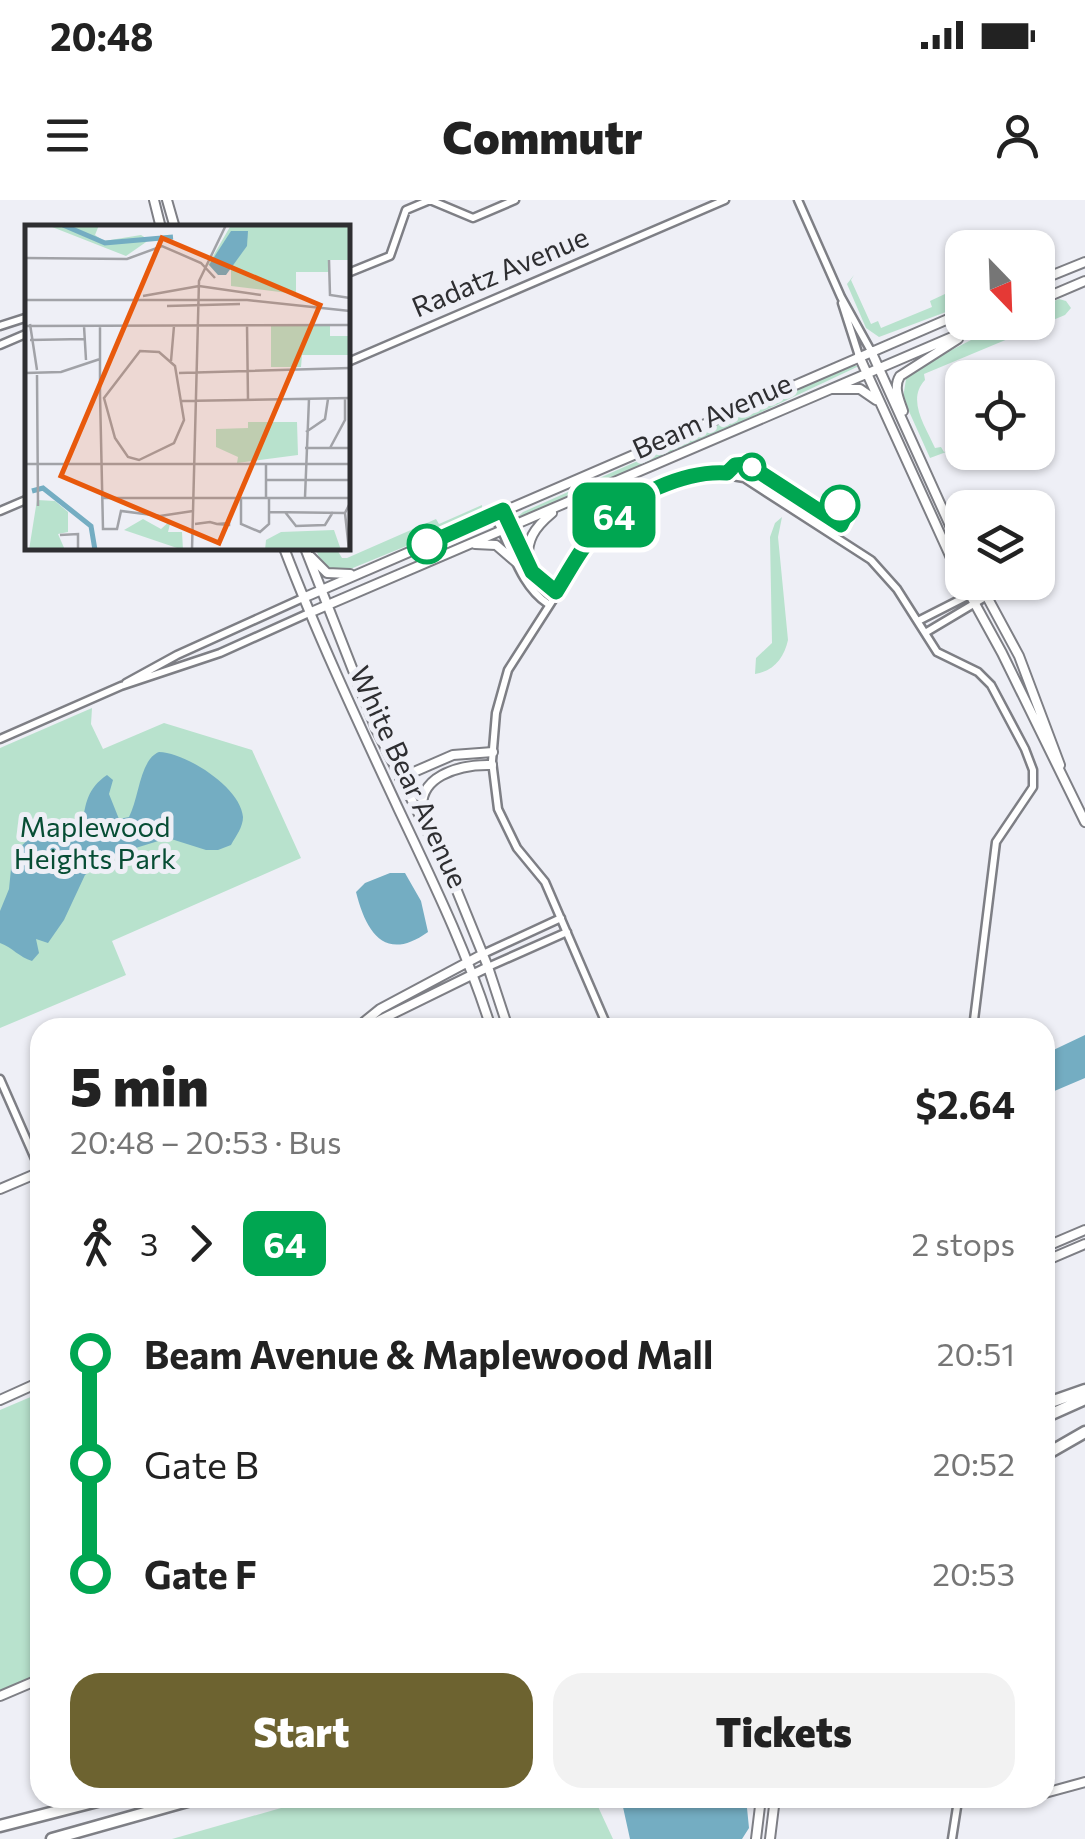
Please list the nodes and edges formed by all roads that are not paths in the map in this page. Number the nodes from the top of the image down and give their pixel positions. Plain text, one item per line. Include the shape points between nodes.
1 (154, 200) edge
2 (167, 200) edge
3 (515, 200) edge
4 (725, 200) edge
5 (798, 200) edge
6 (160, 225) edge
7 (173, 225) edge
8 (1085, 262) edge
9 (350, 272) edge
10 (1055, 275) edge
11 (1085, 281) edge
12 (1055, 294) edge
13 (841, 297) junction
14 (25, 318) edge
15 (945, 320) edge
16 (0, 326) edge
17 (25, 333) edge
18 (945, 340) edge
19 (956, 340) edge
20 (0, 345) edge
21 (871, 351) junction
22 (859, 356) junction
23 (350, 361) edge
24 (878, 367) junction
25 (866, 372) junction
26 (829, 390) junction
27 (881, 406) junction
28 (911, 440) junction
29 (25, 500) edge
30 (560, 507) junction
31 (0, 511) edge
32 (498, 512) junction
33 (945, 515) edge
34 (507, 529) junction
35 (945, 543) edge
36 (471, 545) junction
37 (285, 550) edge
38 (306, 550) edge
39 (306, 550) edge
40 (517, 563) junction
41 (528, 564) junction
42 (359, 574) junction
43 (321, 590) junction
44 (556, 592) junction
45 (303, 598) junction
46 (956, 600) edge
47 (973, 600) edge
48 (977, 600) edge
49 (989, 600) edge
50 (975, 603) junction
51 (548, 604) junction
52 (327, 606) junction
53 (310, 613) junction
54 (918, 621) junction
55 (925, 632) junction
56 (121, 686) junction
57 (0, 738) edge
58 (493, 752) junction
59 (492, 765) junction
60 (1062, 774) junction
61 (400, 778) junction
62 (1085, 822) edge
63 (428, 831) junction
64 (561, 918) junction
65 (567, 932) junction
66 (483, 954) junction
67 (468, 961) junction
68 (488, 967) junction
69 (473, 974) junction
70 (368, 1018) edge
71 (384, 1018) edge
72 (487, 1018) edge
73 (505, 1018) edge
74 (604, 1018) edge
75 (973, 1018) edge
76 (0, 1079) edge
77 (30, 1148) edge
78 (30, 1176) edge
79 (0, 1189) edge
80 (1085, 1230) edge
81 (1055, 1243) edge
82 (1085, 1244) edge
83 (1055, 1257) edge
84 (30, 1386) edge
85 (1085, 1390) edge
86 (0, 1400) edge
87 (1055, 1400) edge
88 (1085, 1400) edge
89 (1055, 1414) edge
90 (1085, 1430) edge
91 (1055, 1443) edge
92 (1055, 1448) edge
93 (30, 1683) edge
94 (0, 1696) edge
95 (1085, 1782) edge
96 (1055, 1790) edge
97 (70, 1808) edge
98 (162, 1808) edge
99 (760, 1808) edge
100 (774, 1808) edge
101 (957, 1808) dead end
102 (0, 1826) edge
103 (52, 1839) edge
104 (756, 1839) edge
105 (770, 1839) edge
106 (952, 1839) edge

1 - 6 street
2 - 7 street
3 - 9 street via 473,218 430,200 406,210 390,256
4 - 23 street, Radatz Avenue
5 - 13 street
8 - 10 street
11 - 12 street
13 - 21 street
13 - 22 street
14 - 16 street
15 - 21 street, Beam Avenue
17 - 20 street
18 - 24 street, Beam Avenue
19 - 28 street via 896,382
21 - 22 street, Beam Avenue
21 - 24 street
22 - 25 street
22 - 32 street, Beam Avenue
24 - 25 street, Beam Avenue
24 - 28 street
25 - 26 street, Beam Avenue
25 - 27 street
26 - 27 street via 860,389
26 - 30 street, Beam Avenue
27 - 35 street
28 - 33 street
29 - 31 street
30 - 34 street, Beam Avenue
30 - 41 street via 528,542
32 - 34 street
32 - 42 street, Beam Avenue
34 - 36 street, Beam Avenue
34 - 40 street
34 - 41 street
36 - 40 street via 496,545
36 - 52 street, Beam Avenue
37 - 45 street, White Bear Avenue
38 - 42 street via 327,573
39 - 43 street, White Bear Avenue
40 - 51 street
41 - 44 street
42 - 43 street, Beam Avenue
43 - 45 street, Beam Avenue
43 - 52 street, White Bear Avenue
44 - 51 street
44 - 54 street via 599,528 628,505 694,475 727,473 864,554
45 - 53 street, White Bear Avenue
45 - 56 street, Beam Avenue
46 - 54 street
47 - 50 street
48 - 50 street
49 - 60 street via 1019,656
50 - 55 street
50 - 60 street
51 - 58 street via 506,675
52 - 53 street, Beam Avenue
52 - 61 street, White Bear Avenue
53 - 56 street, Beam Avenue
53 - 67 street, White Bear Avenue
54 - 55 street
55 - 75 street via 937,652 991,685 1033,770 1029,796 996,842
56 - 57 street, Beam Avenue
58 - 59 street
58 - 61 street via 453,756
59 - 63 street via 463,766 430,784 422,808
59 - 64 street via 505,828 545,882
60 - 62 street
61 - 63 street, White Bear Avenue
63 - 66 street, White Bear Avenue
64 - 65 street
64 - 66 street
65 - 68 street
65 - 74 street
66 - 67 street
66 - 68 street, White Bear Avenue
67 - 69 street, White Bear Avenue
67 - 70 street
68 - 69 street
68 - 73 street, White Bear Avenue
69 - 71 street
69 - 72 street, White Bear Avenue
76 - 77 street
78 - 79 street
80 - 81 street
82 - 83 street
84 - 86 street
85 - 87 highway
88 - 89 highway
90 - 91 highway
90 - 92 highway
93 - 94 street
95 - 96 street
97 - 102 highway
98 - 103 highway
99 - 104 street
100 - 105 street
101 - 106 street

